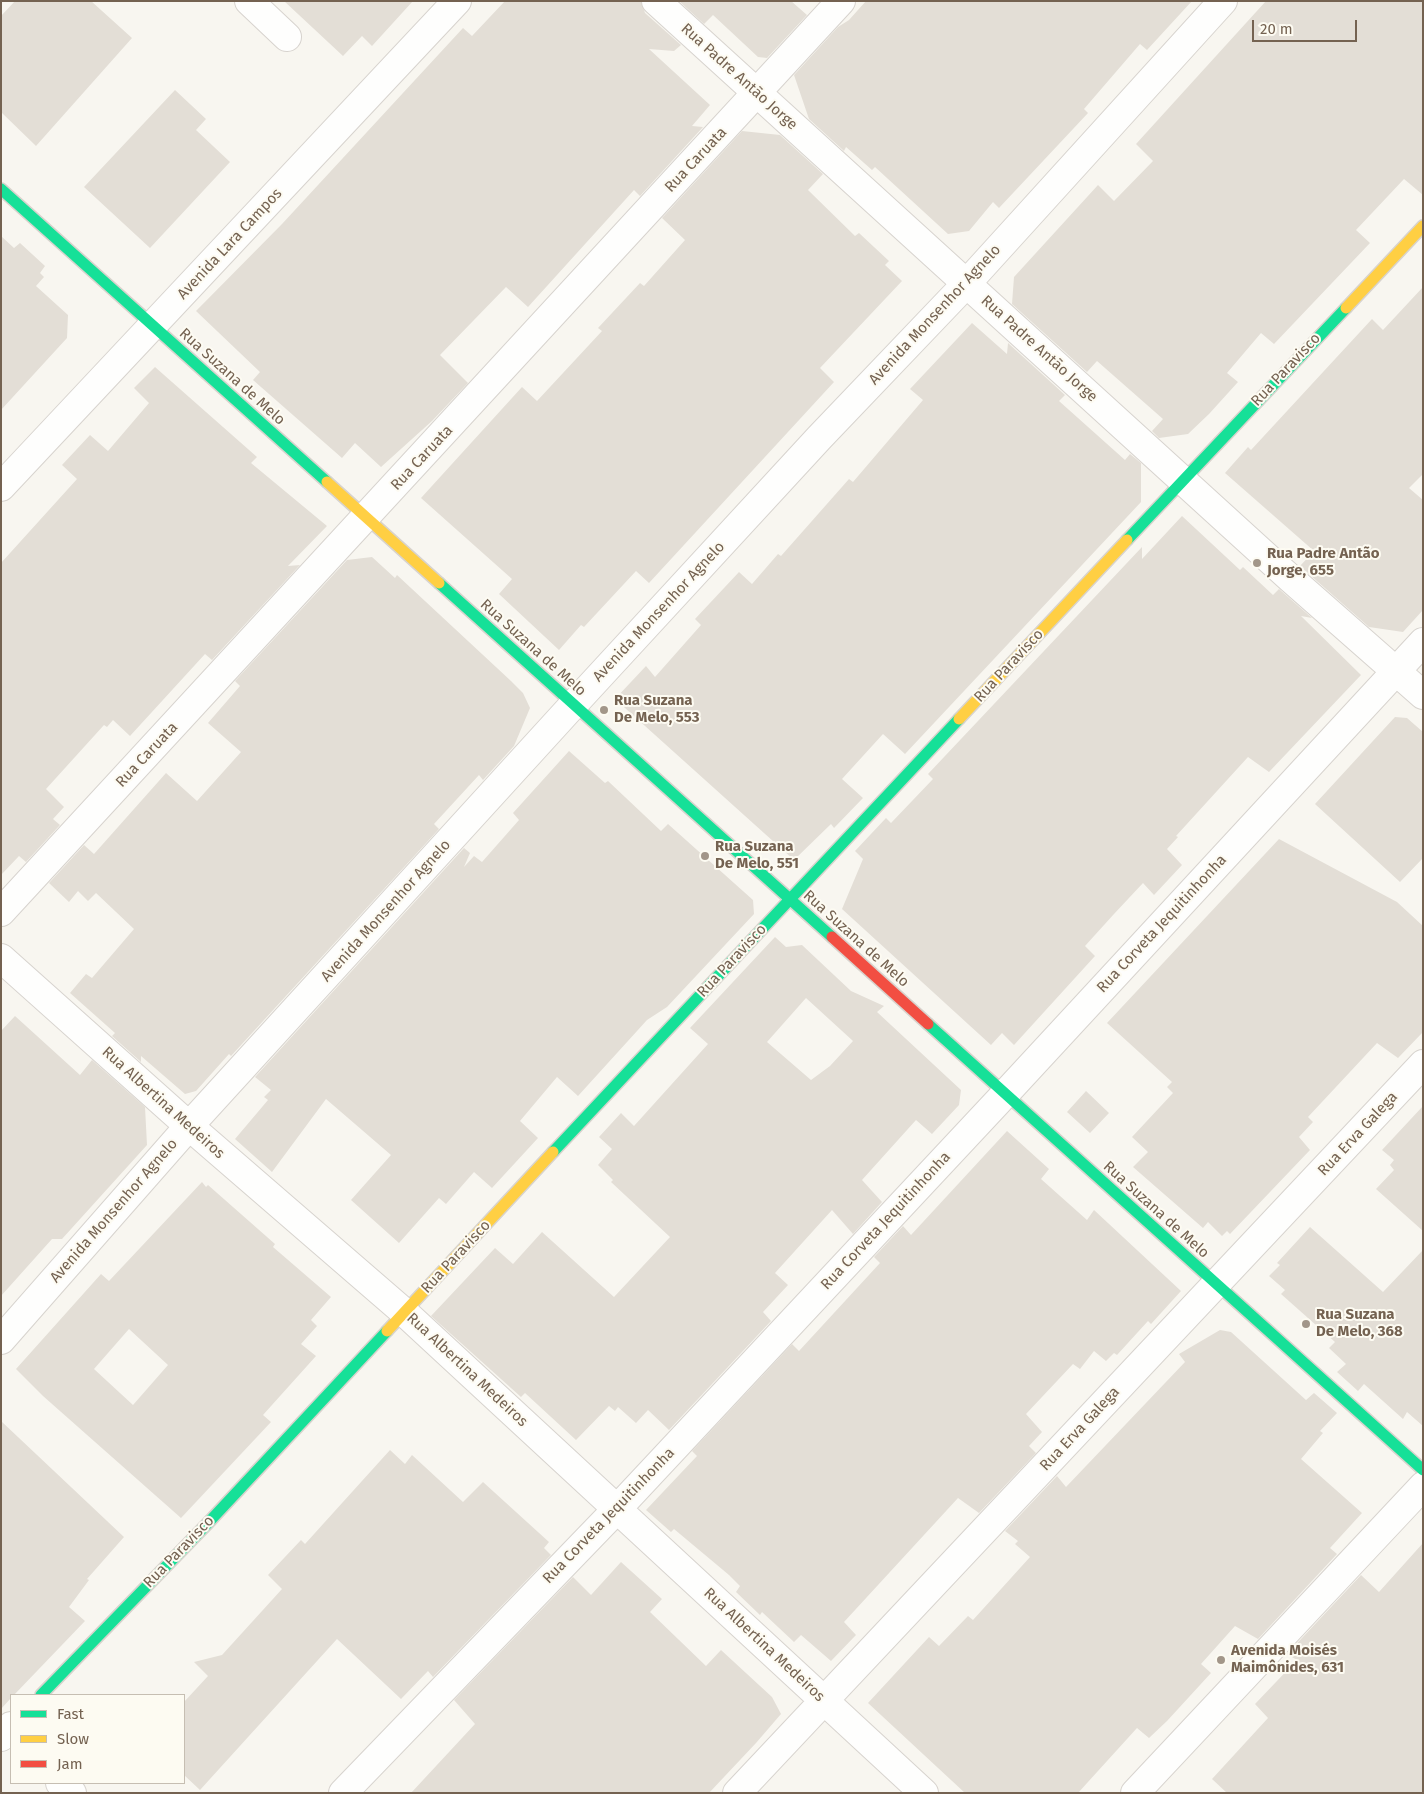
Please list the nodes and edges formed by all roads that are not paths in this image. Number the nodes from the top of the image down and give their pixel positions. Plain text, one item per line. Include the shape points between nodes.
1 (249, 1) edge
2 (458, 1) edge
3 (656, 1) edge
4 (840, 1) edge
5 (1223, 1) edge
6 (287, 37) dead end
7 (757, 94) junction
8 (1, 189) edge
9 (1423, 226) edge
10 (967, 284) junction
11 (153, 326) junction
12 (1182, 480) junction
13 (1, 487) edge
14 (366, 518) junction
15 (1423, 642) edge
16 (1396, 670) junction
17 (1423, 695) edge
18 (573, 705) junction
19 (789, 899) junction
20 (1, 912) edge
21 (1, 958) edge
22 (1423, 1064) edge
23 (1005, 1094) junction
24 (189, 1126) junction
25 (1216, 1284) junction
26 (404, 1312) junction
27 (1, 1340) edge
28 (1423, 1470) edge
29 (1423, 1486) edge
30 (618, 1509) junction
31 (42, 1694) edge
32 (825, 1701) junction
33 (61, 1784) edge
34 (72, 1793) edge
35 (343, 1793) edge
36 (737, 1793) edge
37 (924, 1793) edge
38 (1135, 1793) edge

1 - 6 street
2 - 11 street, Avenida Lara Campos
3 - 7 street, Rua Padre Antão Jorge
4 - 7 street, Rua Caruata
5 - 10 street, Avenida Monsenhor Agnelo
7 - 10 street, Rua Padre Antão Jorge
7 - 14 street, Rua Caruata
8 - 11 street, Rua Suzana de Melo
9 - 12 street, Rua Paravisco
10 - 12 street, Rua Padre Antão Jorge
10 - 18 street, Avenida Monsenhor Agnelo via 819,438
11 - 13 street, Avenida Lara Campos
11 - 14 street, Rua Suzana de Melo
12 - 16 street, Rua Padre Antão Jorge
12 - 19 street, Rua Paravisco
14 - 18 street, Rua Suzana de Melo
14 - 20 street, Rua Caruata
15 - 16 street, Rua Corveta Jequitinhonha
16 - 17 street, Rua Padre Antão Jorge
16 - 23 street, Rua Corveta Jequitinhonha
18 - 19 street, Rua Suzana de Melo
18 - 24 street, Avenida Monsenhor Agnelo
19 - 23 street, Rua Suzana de Melo
19 - 26 street, Rua Paravisco
21 - 24 street, Rua Albertina Medeiros
22 - 25 street, Rua Erva Galega
23 - 25 street, Rua Suzana de Melo
23 - 30 street, Rua Corveta Jequitinhonha
24 - 26 street, Rua Albertina Medeiros
24 - 27 street, Avenida Monsenhor Agnelo
25 - 28 street, Rua Suzana de Melo
25 - 32 street, Rua Erva Galega
26 - 30 street, Rua Albertina Medeiros
26 - 31 street, Rua Paravisco
29 - 38 street
30 - 32 street, Rua Albertina Medeiros
30 - 35 street, Rua Corveta Jequitinhonha
32 - 36 street, Rua Erva Galega
32 - 37 street, Rua Albertina Medeiros
33 - 34 street

